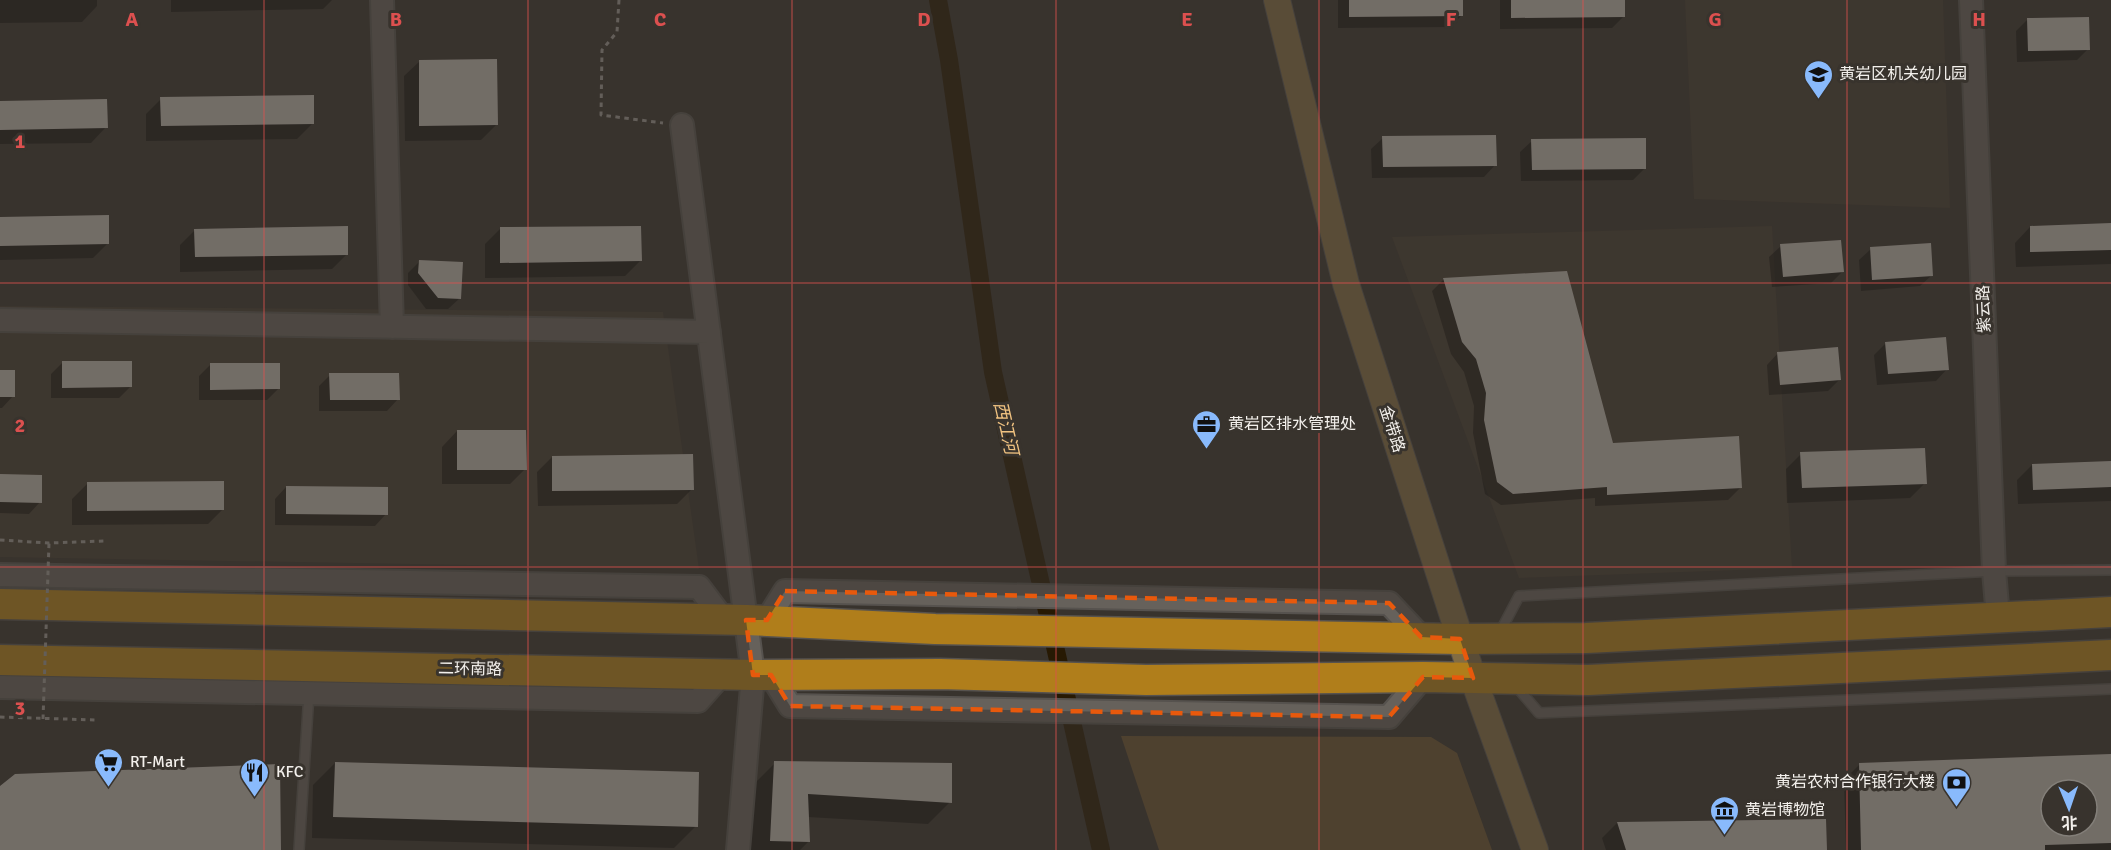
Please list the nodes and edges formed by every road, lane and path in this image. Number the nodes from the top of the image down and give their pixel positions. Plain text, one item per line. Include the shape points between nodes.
1 (382, 0) edge
2 (619, 0) edge
3 (1277, 0) edge
4 (1971, 0) edge
5 (682, 125) joint
6 (0, 320) edge
7 (392, 327) junction
8 (709, 332) junction
9 (0, 540) edge
10 (104, 541) dead end
11 (49, 543) junction
12 (2111, 570) edge
13 (1994, 571) junction
14 (0, 575) edge
15 (0, 604) edge
16 (2111, 612) edge
17 (1998, 617) junction
18 (746, 620) junction
19 (1421, 637) junction
20 (1497, 638) junction
21 (1460, 639) junction
22 (2111, 655) edge
23 (0, 660) edge
24 (721, 675) junction
25 (762, 675) junction
26 (1423, 677) junction
27 (1473, 678) junction
28 (1509, 678) junction
29 (0, 687) edge
30 (2111, 690) edge
31 (309, 693) junction
32 (0, 717) edge
33 (43, 719) junction
34 (96, 720) dead end
35 (299, 850) edge
36 (738, 850) edge
37 (1535, 850) edge

1 - 7 street
2 - 5 path via 617,32 602,50 602,115
3 - 21 main road, 金带路 via 1346,284
4 - 13 street, 紫云路
5 - 8 street
6 - 7 street
7 - 8 street
8 - 18 street
9 - 11 path
10 - 11 path
11 - 33 path, bridge
12 - 13 lane
13 - 17 street, 紫云路
13 - 20 lane via 1518,596
14 - 18 street via 699,587
15 - 18 highway
16 - 17 highway
17 - 20 highway via 1586,638
18 - 19 highway via 935,629
18 - 19 street via 784,591 1389,603
18 - 25 street
19 - 21 highway
20 - 21 highway
21 - 27 main road, 金带路
22 - 28 highway, 二环南路 via 1588,680
23 - 24 highway, 二环南路
24 - 25 highway, 二环南路
24 - 31 street via 698,701
25 - 26 highway, 二环南路 via 940,674 1146,680
25 - 26 street via 790,706 1389,717
25 - 36 street
26 - 27 highway, 二环南路
27 - 28 highway, 二环南路
27 - 37 main road, 金带路
28 - 30 lane via 1539,713
29 - 31 street
31 - 35 lane
32 - 33 path
33 - 34 path

